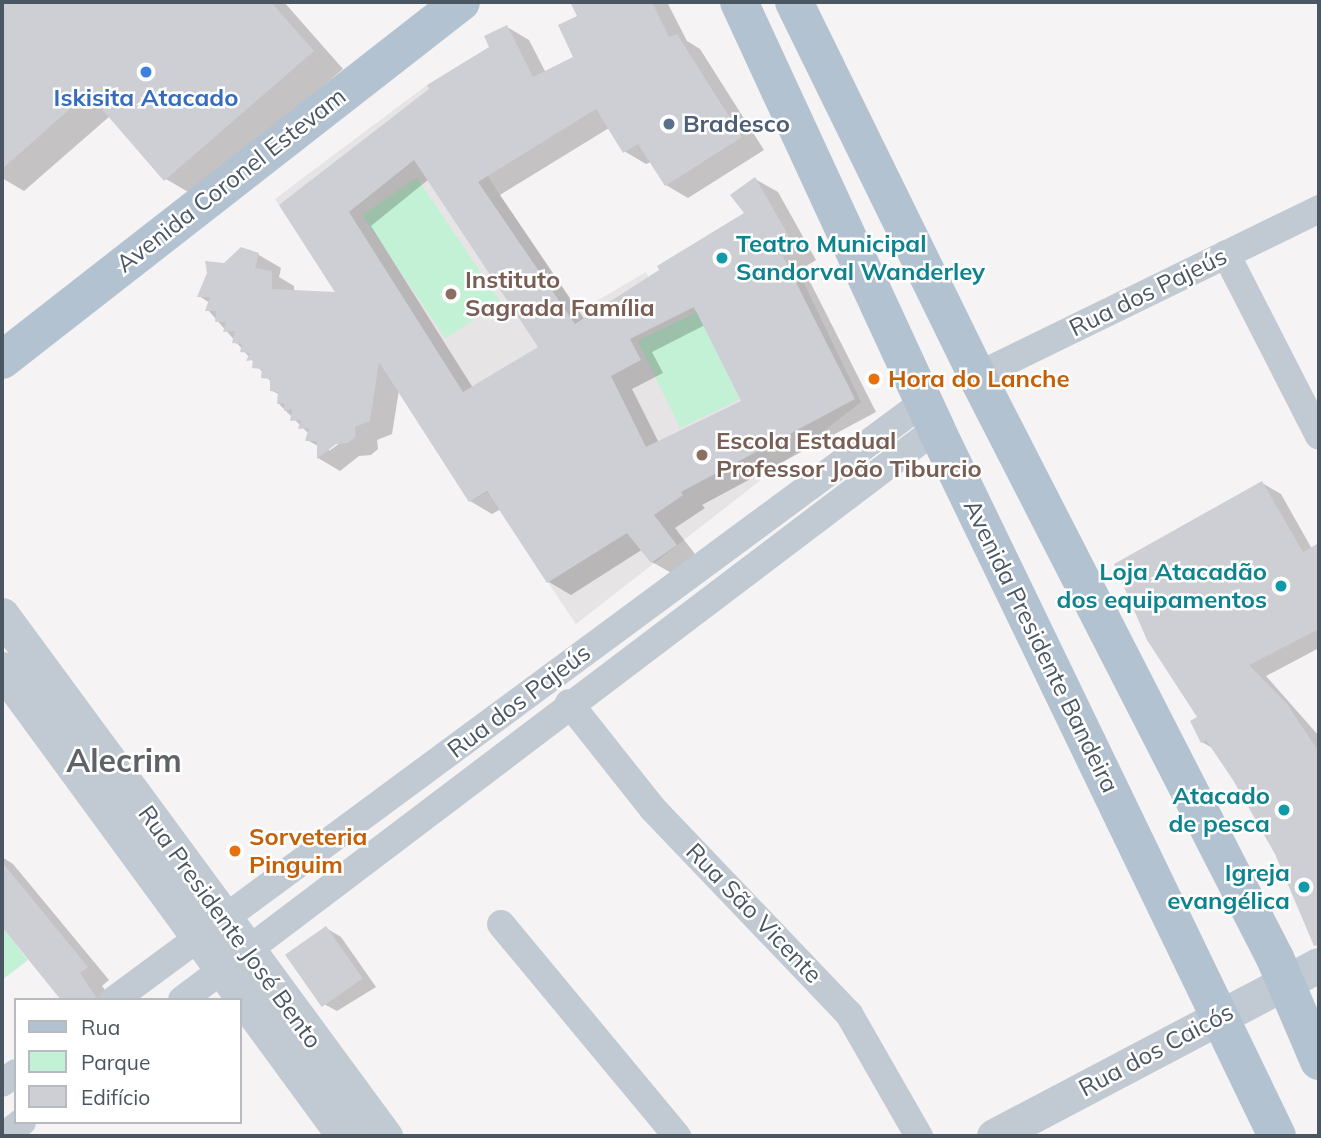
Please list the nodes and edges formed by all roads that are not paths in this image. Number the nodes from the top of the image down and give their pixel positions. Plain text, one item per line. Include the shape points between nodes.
1 (461, 2) edge
2 (739, 2) edge
3 (794, 2) edge
4 (1319, 209) edge
5 (1226, 254) junction
6 (2, 360) edge
7 (977, 376) junction
8 (930, 415) junction
9 (1319, 436) edge
10 (2, 615) edge
11 (21, 678) edge
12 (569, 703) junction
13 (501, 924) dead end
14 (211, 929) junction
15 (234, 960) junction
16 (1319, 965) edge
17 (1287, 983) junction
18 (117, 998) edge
19 (184, 998) edge
20 (1220, 1015) junction
21 (1319, 1060) edge
22 (19, 1124) edge
23 (4, 1136) edge
24 (344, 1136) edge
25 (383, 1136) edge
26 (677, 1136) edge
27 (919, 1136) edge
28 (994, 1136) edge
29 (1278, 1136) edge

1 - 6 main road, Avenida Coronel Estevam
2 - 8 main road, Avenida Presidente Bandeira
3 - 7 main road
4 - 5 street, Rua dos Pajeús
5 - 7 street, Rua dos Pajeús
5 - 9 street
7 - 17 main road
8 - 12 street, Rua dos Pajeús
8 - 14 street, Rua dos Pajeús
8 - 20 main road, Avenida Presidente Bandeira
10 - 11 street, Rua Presidente José Bento
11 - 14 street, Rua Presidente José Bento
12 - 15 street, Rua dos Pajeús
12 - 27 street, Rua São Vicente via 653,808 849,1014
13 - 26 street
14 - 15 street, Rua Presidente José Bento
14 - 18 street, Rua dos Pajeús
15 - 19 street, Rua dos Pajeús
15 - 24 street, Rua Presidente José Bento
15 - 25 street, Rua Presidente José Bento
16 - 17 street, Rua dos Caicós
17 - 20 street, Rua dos Caicós
17 - 21 main road
20 - 28 street, Rua dos Caicós
20 - 29 main road, Avenida Presidente Bandeira
22 - 23 street

